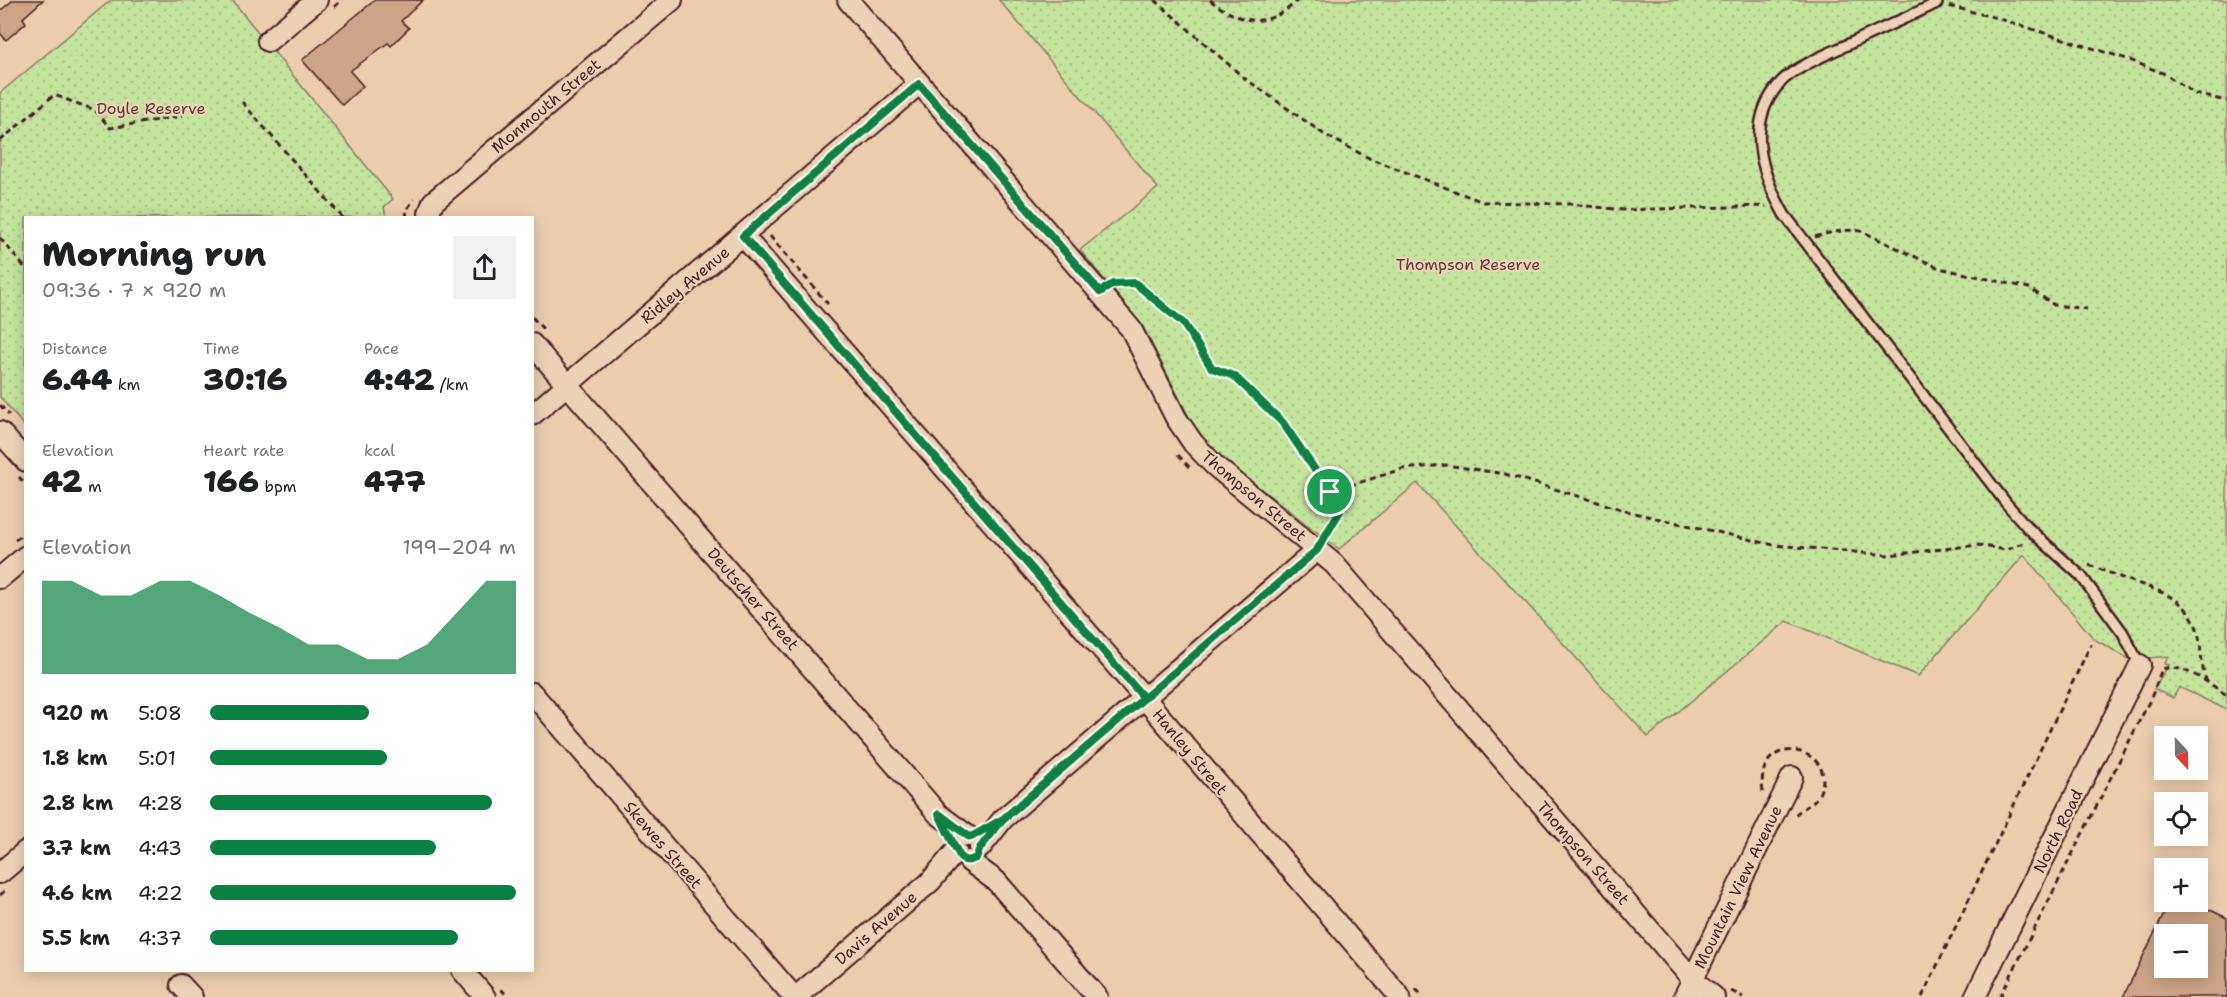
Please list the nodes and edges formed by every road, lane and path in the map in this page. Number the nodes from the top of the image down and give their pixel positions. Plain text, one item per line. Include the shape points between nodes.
1 (317, 0) edge
2 (672, 0) edge
3 (848, 0) edge
4 (1155, 0) edge
5 (1210, 0) edge
6 (1298, 0) edge
7 (1937, 3) joint
8 (268, 41) dead end
9 (919, 84) junction
10 (2227, 101) edge
11 (242, 102) dead end
12 (182, 116) dead end
13 (0, 141) edge
14 (1779, 206) junction
15 (341, 216) edge
16 (430, 216) edge
17 (743, 236) junction
18 (0, 238) edge
19 (1806, 242) junction
20 (24, 267) edge
21 (1120, 291) dead end
22 (2087, 309) dead end
23 (534, 346) edge
24 (568, 385) junction
25 (534, 413) edge
26 (0, 432) edge
27 (1178, 455) dead end
28 (24, 459) edge
29 (1194, 471) dead end
30 (1330, 492) junction
31 (2038, 537) junction
32 (1324, 542) junction
33 (24, 558) edge
34 (2087, 565) dead end
35 (0, 578) edge
36 (2091, 644) dead end
37 (2140, 665) joint
38 (2207, 682) junction
39 (534, 695) edge
40 (2227, 695) edge
41 (1144, 698) junction
42 (1792, 777) dead end
43 (1764, 800) dead end
44 (1791, 818) dead end
45 (968, 849) junction
46 (24, 853) edge
47 (0, 873) edge
48 (464, 972) edge
49 (1688, 988) edge
50 (485, 997) edge
51 (795, 997) edge
52 (1097, 997) edge
53 (1400, 997) edge
54 (1714, 997) edge
55 (1922, 997) edge
56 (1975, 997) edge
57 (2000, 997) edge

1 - 8 street
2 - 16 street, Monmouth Street via 433,202
3 - 9 street, Thompson Street
4 - 14 path via 1243,77 1325,135 1369,158 1483,202 1623,210
5 - 6 path via 1248,20 1276,17
7 - 10 path via 2127,59 2165,74 2195,94
7 - 14 lane via 1823,56 1782,80 1760,119 1758,146
9 - 17 street, Ridley Avenue
9 - 32 street, Thompson Street via 1131,329 1193,443 1215,466
11 - 15 path
12 - 13 path via 110,128 95,110 54,95
14 - 19 lane
17 - 24 street, Ridley Avenue
17 - 41 street, Hanley Street
18 - 20 path
19 - 22 path via 1833,231 1861,231 1939,268 2029,288 2054,305
19 - 31 lane via 2006,503
21 - 30 path via 1113,284 1135,283 1183,323 1212,368 1234,376 1283,423
23 - 24 street
24 - 25 street, Ridley Avenue
24 - 45 street, Deutscher Street
26 - 28 street
27 - 29 path
30 - 31 path via 1402,469 1446,465 1505,474 1634,513 1774,545 1889,555 1978,545 2006,550
30 - 32 path via 1340,511
31 - 37 lane via 2088,585 2123,633
32 - 41 street, Davis Avenue
32 - 49 street, Thompson Street via 1334,564
33 - 35 street
34 - 38 path via 2176,600 2196,627
36 - 55 path
37 - 56 street, North Road
38 - 40 path
38 - 57 path via 2188,672 2162,669
39 - 51 street, Skewes Street
41 - 45 street, Davis Avenue
41 - 53 street, Hanley Street
42 - 49 street, Mountain View Avenue
43 - 44 path via 1762,784 1768,760 1786,750 1808,753 1820,769 1822,787 1812,803
45 - 51 street, Davis Avenue
45 - 52 street, Deutscher Street
46 - 47 street
48 - 50 street
49 - 54 street, Thompson Street

